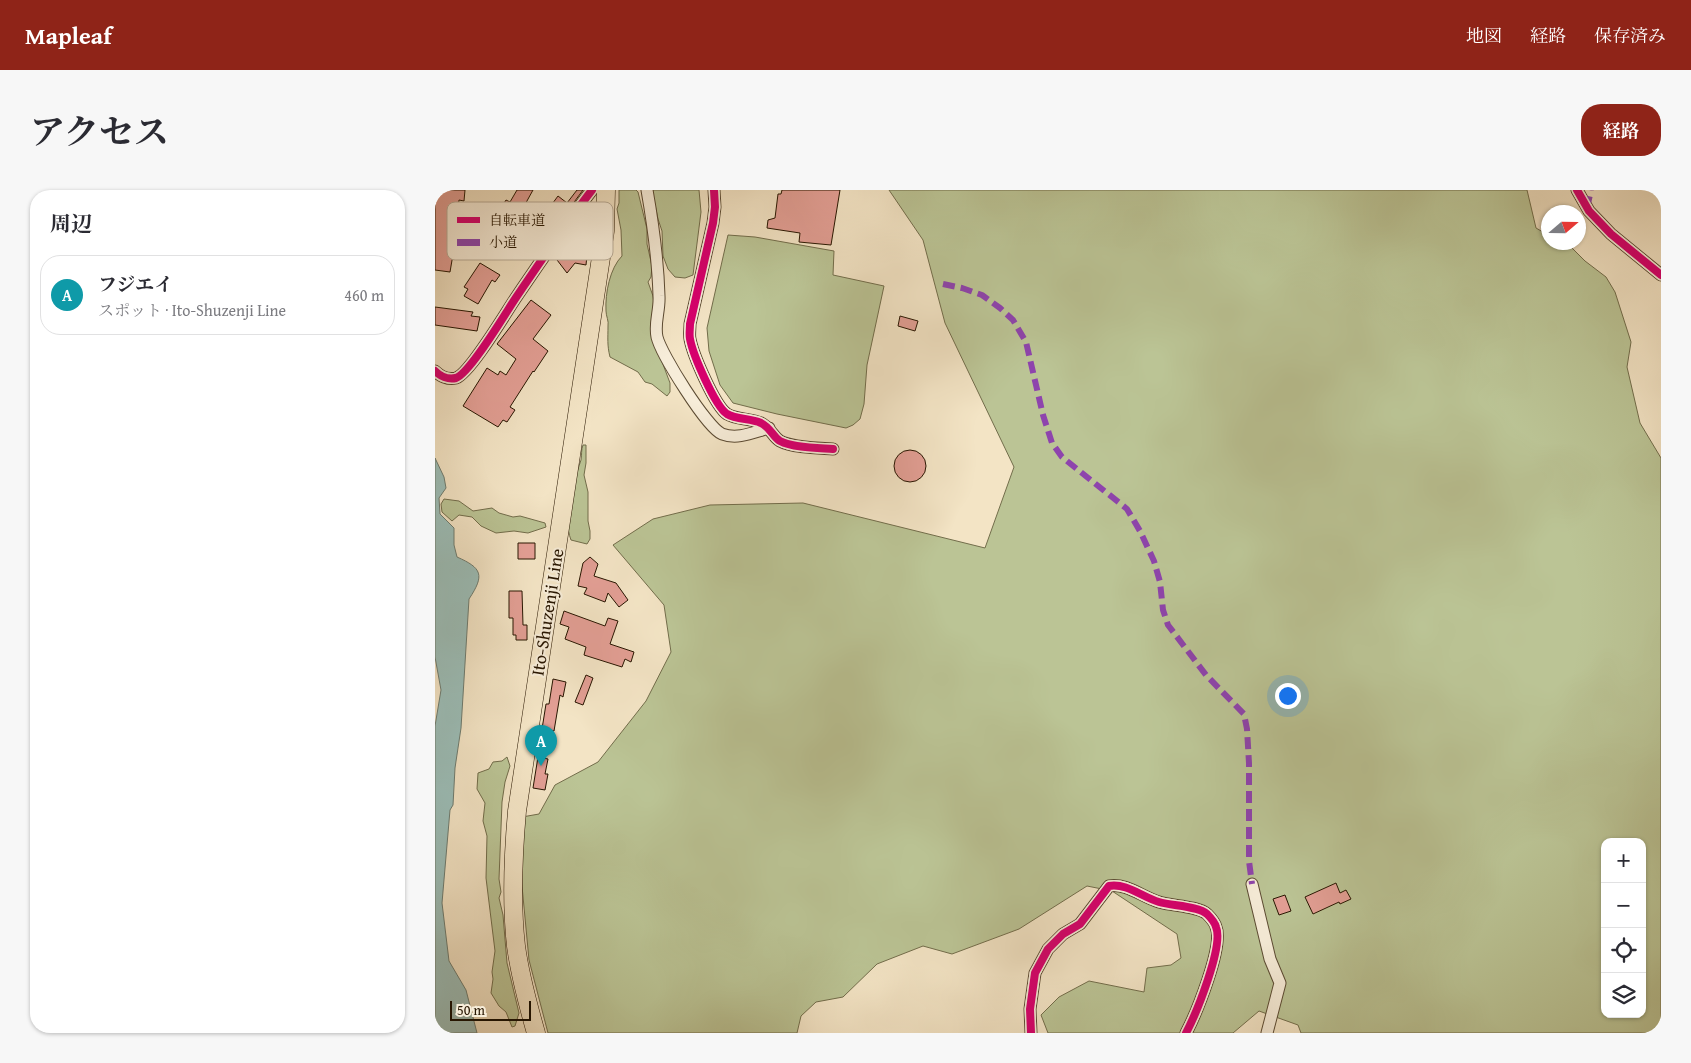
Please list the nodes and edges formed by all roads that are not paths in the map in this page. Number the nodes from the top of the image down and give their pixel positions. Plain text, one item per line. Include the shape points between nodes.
1 (593, 190) edge
2 (647, 190) edge
3 (714, 190) edge
4 (1577, 190) edge
5 (584, 202) edge
6 (543, 260) edge
7 (601, 260) edge
8 (1661, 275) edge
9 (435, 371) edge
10 (769, 428) junction
11 (833, 449) dead end
12 (1252, 884) dead end
13 (536, 1033) edge
14 (1031, 1033) edge
15 (1186, 1033) edge
16 (1267, 1033) edge

1 - 5 street
2 - 10 street via 659,297 657,339 665,356 691,399 716,431 737,437
3 - 10 street via 713,223 690,324 690,339 707,386 721,409 728,415 750,419
4 - 8 street via 1589,211 1611,234
6 - 9 street via 463,372 448,378
7 - 13 main road, Ito-Shuzenji Line via 517,811 513,866 516,946
10 - 11 street via 779,440 788,444
12 - 16 street via 1270,959 1280,983
14 - 15 street via 1030,1009 1035,973 1048,949 1079,924 1109,886 1118,884 1151,900 1207,914 1217,928 1213,966

